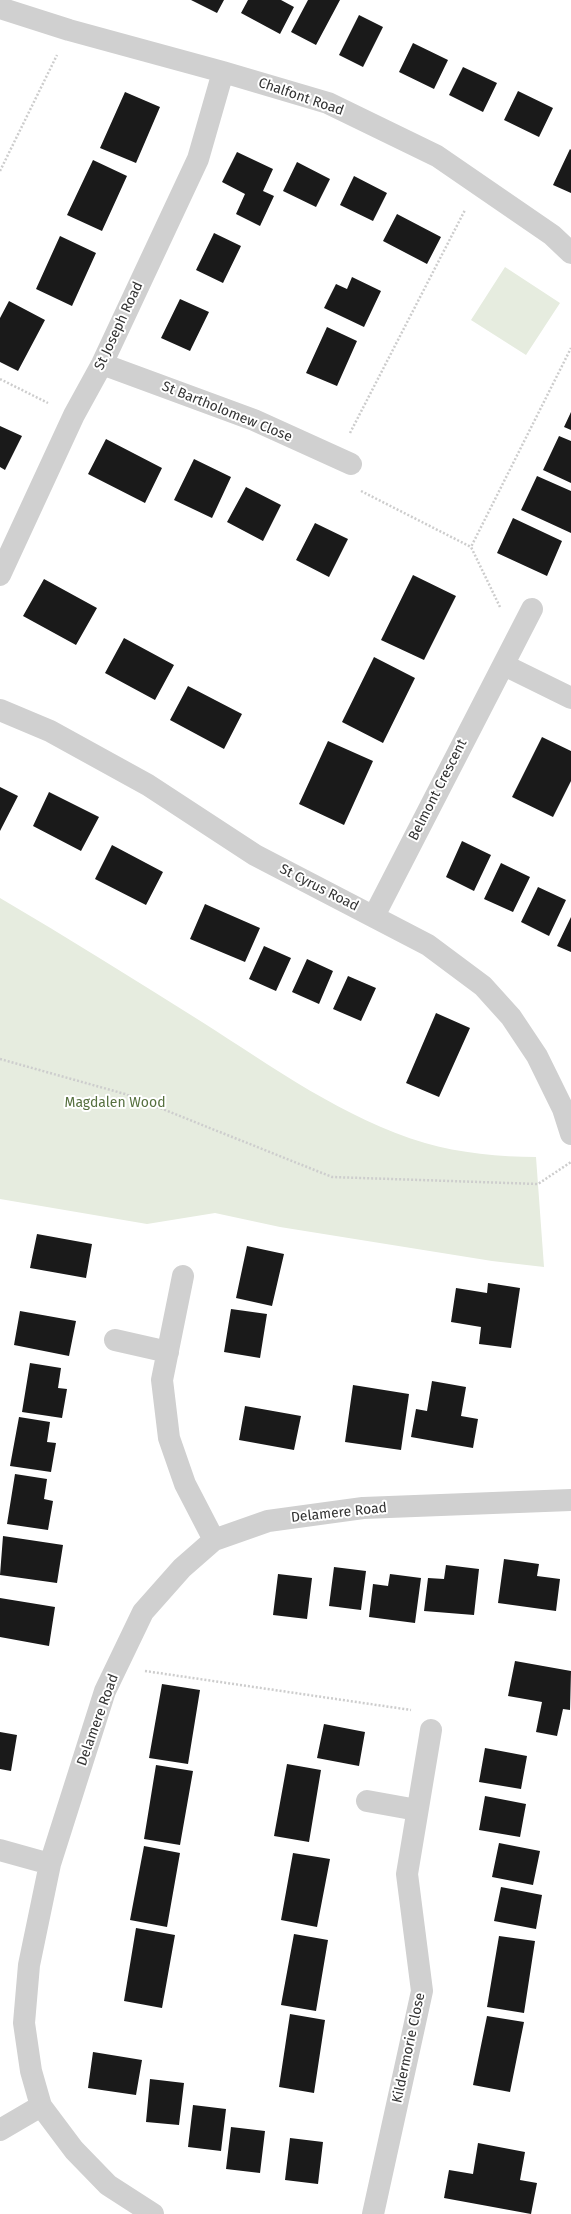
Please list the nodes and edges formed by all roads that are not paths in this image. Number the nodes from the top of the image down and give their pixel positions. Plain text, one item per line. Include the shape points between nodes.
1 (0, 8) edge
2 (223, 72) junction
3 (571, 253) edge
4 (102, 364) junction
5 (344, 461) road end
6 (0, 575) edge
7 (532, 609) dead end
8 (504, 665) junction
9 (571, 698) edge
10 (0, 710) edge
11 (374, 916) junction
12 (571, 1134) edge
13 (183, 1276) dead end
14 (115, 1340) dead end
15 (168, 1352) junction
16 (571, 1500) edge
17 (214, 1540) junction
18 (431, 1730) road end
19 (367, 1801) dead end
20 (417, 1810) junction
21 (0, 1850) edge
22 (50, 1864) junction
23 (41, 2106) junction
24 (0, 2130) edge
25 (153, 2214) edge
26 (373, 2214) edge

1 - 2 street, Chalfont Road via 69,30
2 - 3 street, Chalfont Road via 328,103 437,156 552,235
2 - 4 street, St Joseph Road via 198,159
4 - 5 street, St Bartholomew Close via 254,420
4 - 6 street, St Joseph Road via 74,415
7 - 8 street, Belmont Crescent
8 - 9 street
8 - 11 street, Belmont Crescent via 469,728
10 - 11 street, St Cyrus Road via 56,735 148,785 255,855
11 - 12 street, St Cyrus Road via 428,945 483,986 511,1017 537,1056
13 - 15 street
14 - 15 street
15 - 17 street via 162,1380 169,1438 186,1484
16 - 17 street, Delamere Road via 363,1508 268,1521
17 - 22 street, Delamere Road via 182,1568 143,1612 105,1691
18 - 20 street, Kildermorie Close
19 - 20 street
20 - 26 street, Kildermorie Close via 406,1874 422,1991
21 - 22 street
22 - 23 street, Delamere Road via 29,1965 24,2024 30,2071
23 - 24 street
23 - 25 street, Delamere Road via 74,2150 108,2185

